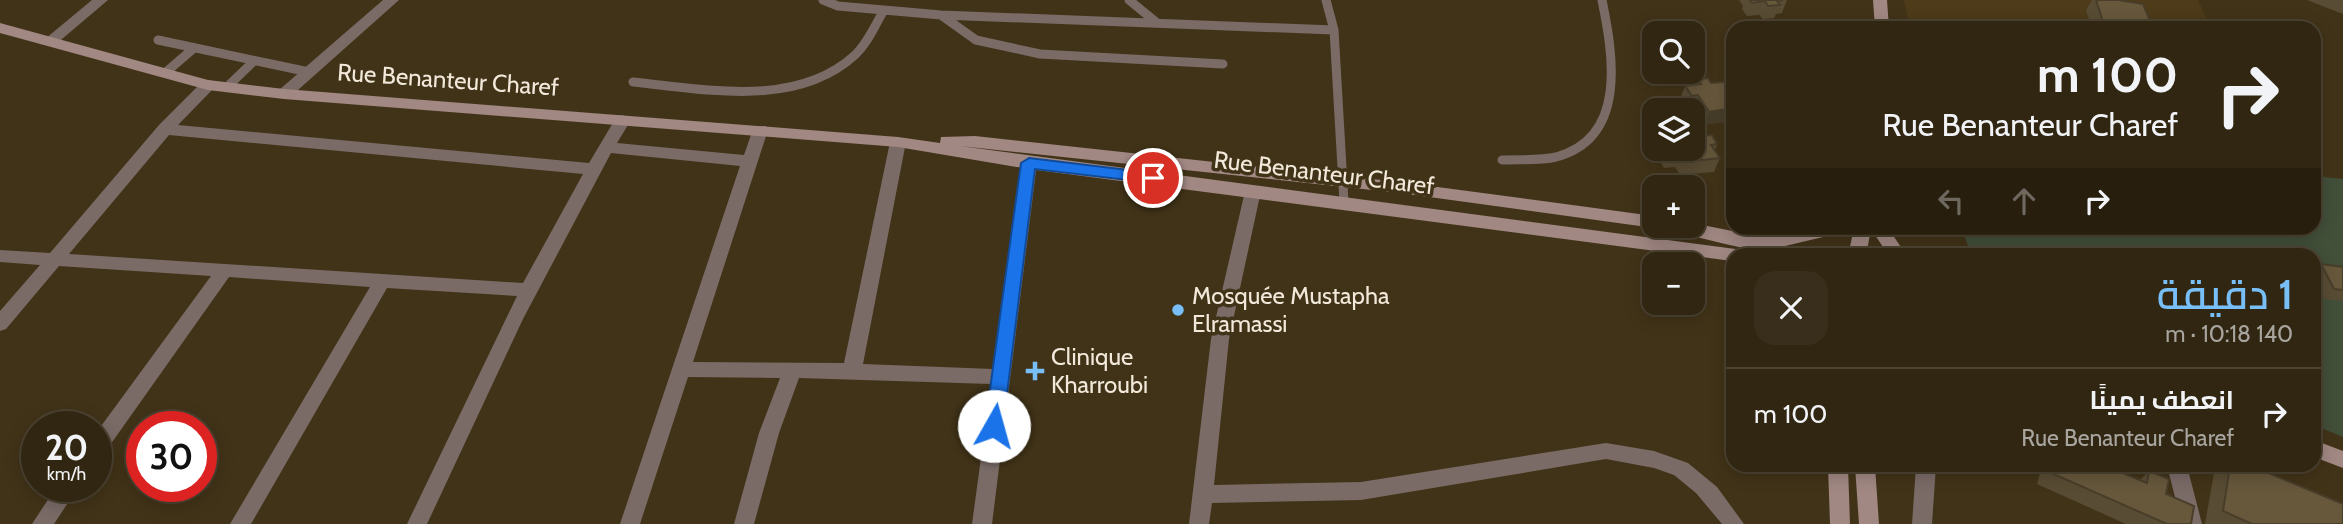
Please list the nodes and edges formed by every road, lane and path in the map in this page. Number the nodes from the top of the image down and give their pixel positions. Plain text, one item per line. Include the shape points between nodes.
1 (101, 0) edge
2 (392, 0) edge
3 (823, 0) edge
4 (1129, 0) edge
5 (1326, 0) edge
6 (1602, 0) edge
7 (1880, 0) edge
8 (884, 10) junction
9 (941, 15) junction
10 (1882, 21) edge
11 (1157, 23) junction
12 (0, 28) edge
13 (1334, 30) junction
14 (159, 40) dead end
15 (50, 42) junction
16 (194, 48) junction
17 (254, 61) junction
18 (1223, 64) dead end
19 (309, 72) junction
20 (164, 73) junction
21 (633, 82) dead end
22 (208, 85) junction
23 (227, 87) junction
24 (284, 94) junction
25 (622, 120) junction
26 (165, 128) junction
27 (760, 130) junction
28 (898, 142) junction
29 (606, 147) junction
30 (1502, 160) dead end
31 (750, 161) junction
32 (1029, 163) junction
33 (592, 169) junction
34 (1343, 181) junction
35 (1253, 191) junction
36 (1344, 202) junction
37 (1642, 220) edge
38 (1705, 232) edge
39 (1807, 235) edge
40 (1756, 242) junction
41 (1772, 248) edge
42 (1726, 254) edge
43 (0, 256) edge
44 (54, 260) junction
45 (224, 271) junction
46 (382, 281) junction
47 (527, 290) junction
48 (0, 324) edge
49 (681, 369) junction
50 (852, 371) junction
51 (792, 372) junction
52 (1000, 377) junction
53 (112, 427) edge
54 (2321, 451) edge
55 (2343, 460) edge
56 (1838, 472) edge
57 (1865, 472) edge
58 (1926, 472) edge
59 (2179, 472) edge
60 (1203, 494) junction
61 (58, 502) edge
62 (43, 524) edge
63 (240, 524) edge
64 (417, 524) edge
65 (630, 524) edge
66 (744, 524) edge
67 (982, 524) edge
68 (1199, 524) edge
69 (1734, 524) edge
70 (1840, 524) edge
71 (1869, 524) edge
72 (1922, 524) edge
73 (2192, 524) edge

1 - 15 street
2 - 19 street
3 - 8 lane
4 - 11 lane
5 - 13 lane
6 - 30 lane via 1611,44 1613,92 1599,130 1560,156
7 - 10 main road
8 - 9 lane
8 - 21 lane via 855,55 815,82 750,92
9 - 11 lane
9 - 18 lane via 976,40 1018,50
11 - 13 lane
12 - 15 main road, Rue Benanteur Charef
13 - 34 lane
14 - 16 lane
15 - 20 main road, Rue Benanteur Charef
16 - 17 lane
16 - 20 lane
17 - 19 lane
17 - 23 lane
19 - 24 street
20 - 22 main road, Rue Benanteur Charef
22 - 23 main road, Rue Benanteur Charef
22 - 26 street
23 - 24 main road, Rue Benanteur Charef
24 - 25 main road, Rue Benanteur Charef
25 - 27 main road, Rue Benanteur Charef
25 - 29 street
26 - 33 street
26 - 44 street
27 - 28 main road, Rue Benanteur Charef
27 - 31 street
28 - 32 main road, Rue Benanteur Charef
28 - 34 main road, Rue Benanteur Charef via 975,141
28 - 50 street
29 - 31 street
29 - 33 street
31 - 49 street
32 - 35 main road, Rue Benanteur Charef
32 - 52 street
33 - 47 street
34 - 36 lane
34 - 37 main road, Rue Benanteur Charef
35 - 36 main road, Rue Benanteur Charef
35 - 60 street via 1220,339
36 - 42 main road, Rue Benanteur Charef
38 - 40 main road
39 - 40 main road
40 - 41 main road
43 - 44 street
44 - 45 street
44 - 48 street
45 - 46 street
45 - 53 street
46 - 47 street
46 - 63 street
47 - 64 street
49 - 51 street
49 - 65 street
50 - 51 street
50 - 52 street
51 - 66 street via 769,433
52 - 67 street
54 - 55 main road
56 - 70 main road
57 - 71 main road
58 - 72 street
59 - 73 street
60 - 68 street
60 - 69 street via 1361,491 1606,451 1680,469 1714,497
61 - 62 street

